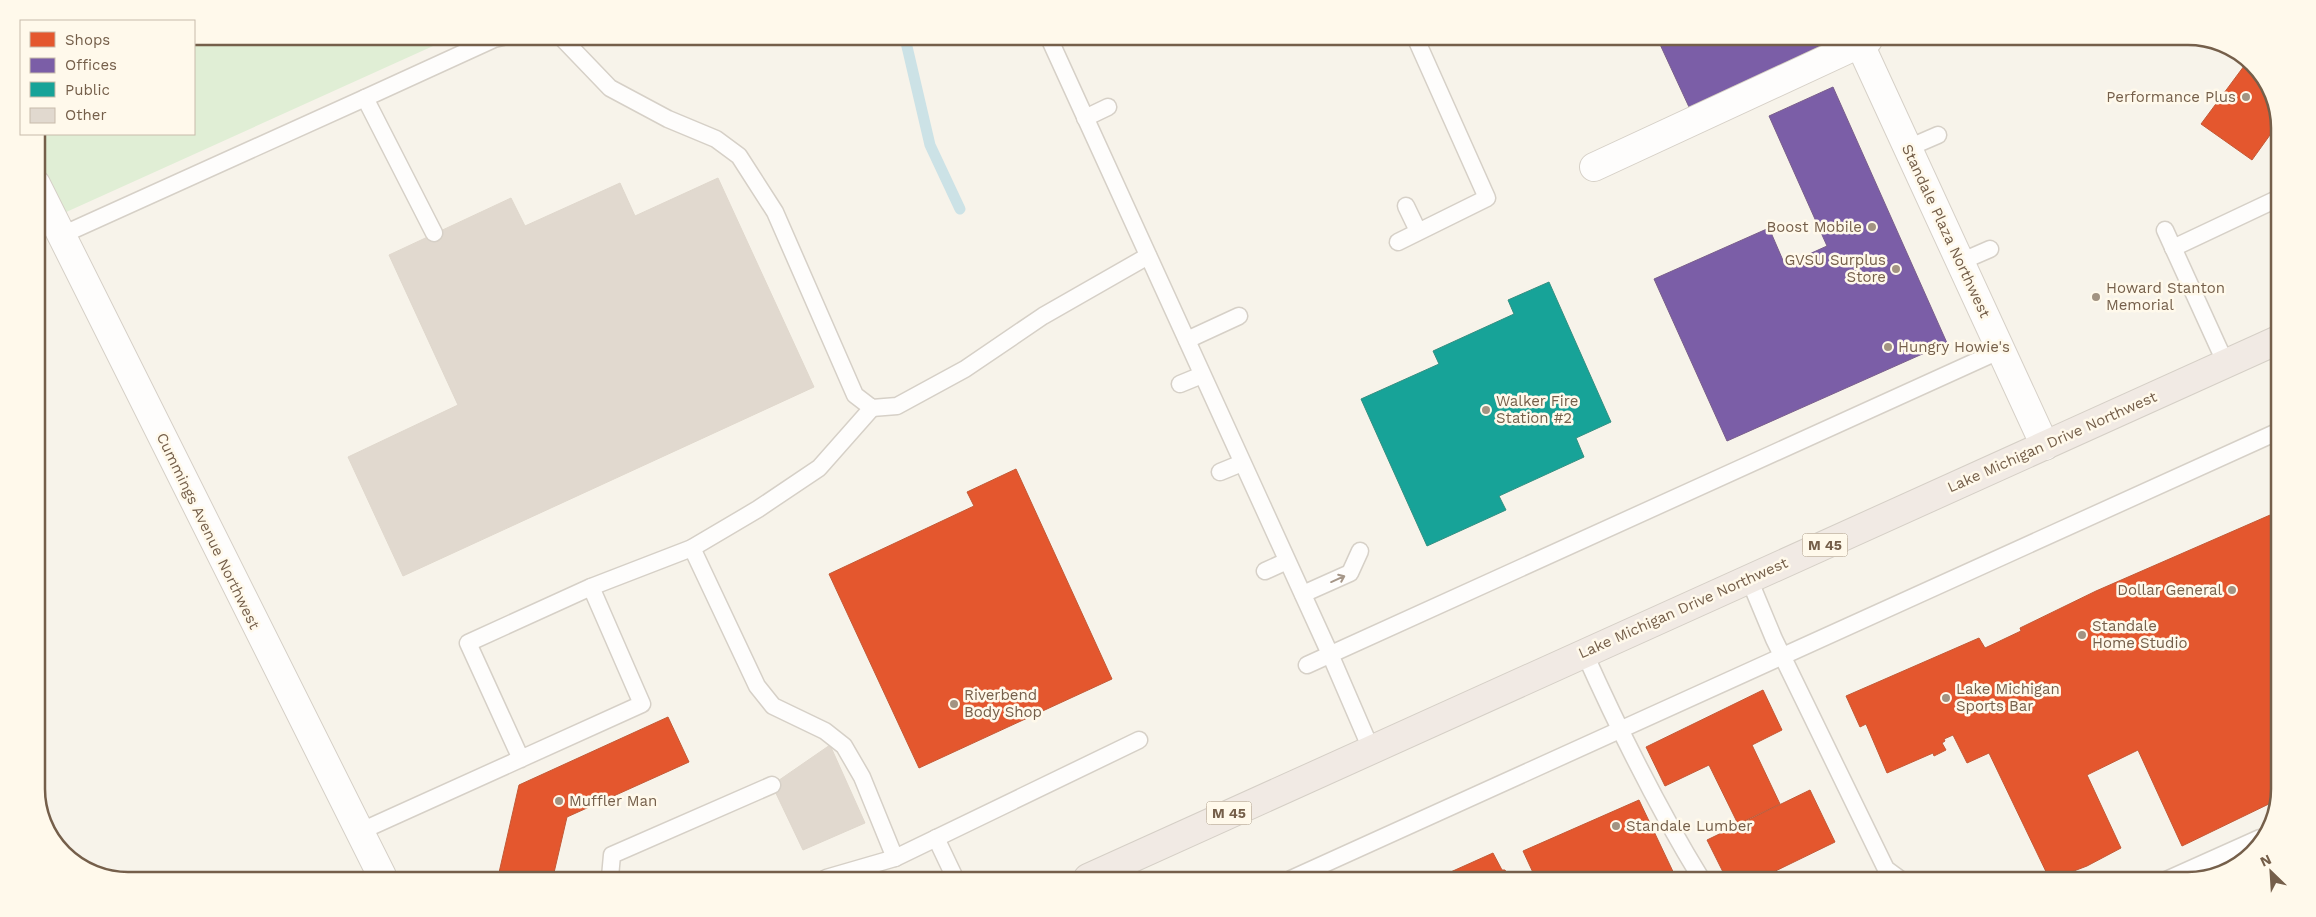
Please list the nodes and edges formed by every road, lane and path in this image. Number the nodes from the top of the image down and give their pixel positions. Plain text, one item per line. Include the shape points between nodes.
1 (481, 45) edge
2 (569, 45) edge
3 (1052, 45) edge
4 (1419, 45) edge
5 (1855, 45) edge
6 (1863, 45) edge
7 (365, 98) junction
8 (1108, 107) dead end
9 (1085, 118) junction
10 (1938, 135) dead end
11 (1908, 148) junction
12 (1588, 161) dead end
13 (45, 202) edge
14 (2271, 202) edge
15 (1406, 206) dead end
16 (2165, 230) dead end
17 (1418, 231) junction
18 (434, 233) dead end
19 (62, 235) junction
20 (1398, 242) dead end
21 (2173, 248) junction
22 (1990, 249) dead end
23 (1148, 256) junction
24 (1960, 262) junction
25 (1239, 316) dead end
26 (1187, 340) junction
27 (2271, 343) edge
28 (2001, 350) junction
29 (2226, 364) junction
30 (1202, 375) junction
31 (1180, 384) dead end
32 (872, 408) junction
33 (2271, 435) edge
34 (2045, 446) junction
35 (1242, 463) junction
36 (1220, 472) dead end
37 (692, 548) junction
38 (1360, 551) dead end
39 (1287, 561) junction
40 (1265, 571) dead end
41 (1749, 579) junction
42 (591, 587) junction
43 (1303, 594) junction
44 (1584, 652) junction
45 (1330, 654) junction
46 (1782, 656) junction
47 (1307, 664) dead end
48 (1619, 730) junction
49 (1139, 740) dead end
50 (1371, 749) junction
51 (521, 759) junction
52 (772, 786) dead end
53 (359, 832) junction
54 (936, 838) junction
55 (2253, 841) edge
56 (895, 858) junction
57 (380, 872) edge
58 (610, 872) edge
59 (847, 872) edge
60 (952, 872) edge
61 (1101, 872) edge
62 (1306, 872) edge
63 (1697, 872) edge
64 (1890, 872) edge
65 (2184, 872) edge

1 - 7 lane
2 - 32 lane via 610,88 668,119 716,139 739,156 775,212 855,395
3 - 9 lane
4 - 17 lane via 1487,198
5 - 12 street, Standale Plaza Northwest
6 - 11 street, Standale Plaza Northwest
7 - 18 lane
7 - 19 lane
8 - 9 lane
9 - 23 lane
10 - 11 lane
11 - 24 street, Standale Plaza Northwest
13 - 19 street, Cummings Avenue Northwest
14 - 21 lane
15 - 17 lane
16 - 21 lane
17 - 20 lane
19 - 53 street, Cummings Avenue Northwest
21 - 29 lane
22 - 24 lane
23 - 26 lane
23 - 32 lane via 1043,316 965,369 897,406
24 - 28 street, Standale Plaza Northwest
25 - 26 lane
26 - 30 lane
27 - 29 highway, Lake Michigan Drive Northwest / M 45
28 - 34 street, Standale Plaza Northwest
28 - 45 lane
29 - 34 highway, Lake Michigan Drive Northwest / M 45
30 - 31 lane
30 - 35 lane
32 - 37 lane via 819,468
33 - 46 lane
34 - 41 highway, Lake Michigan Drive Northwest / M 45
35 - 36 lane
35 - 39 lane
37 - 42 lane
37 - 56 lane via 757,686 773,706 825,731 844,746 862,776
43 -> 38 lane via 1350,573
39 - 40 lane
39 - 43 lane
41 - 44 highway, Lake Michigan Drive Northwest / M 45
41 - 46 lane
42 - 51 lane via 642,704
42 - 51 lane via 468,643
43 - 45 lane
44 - 48 lane
44 - 50 highway, Lake Michigan Drive Northwest / M 45
45 - 47 lane
45 - 50 lane
46 - 48 lane
46 - 64 lane
48 - 62 lane
48 - 63 lane
49 - 54 lane
50 - 61 highway, Lake Michigan Drive Northwest / M 45
51 - 53 lane
52 - 58 lane via 612,855
53 - 57 street, Cummings Avenue Northwest
54 - 56 lane
54 - 60 lane
55 - 65 lane
56 - 59 lane

